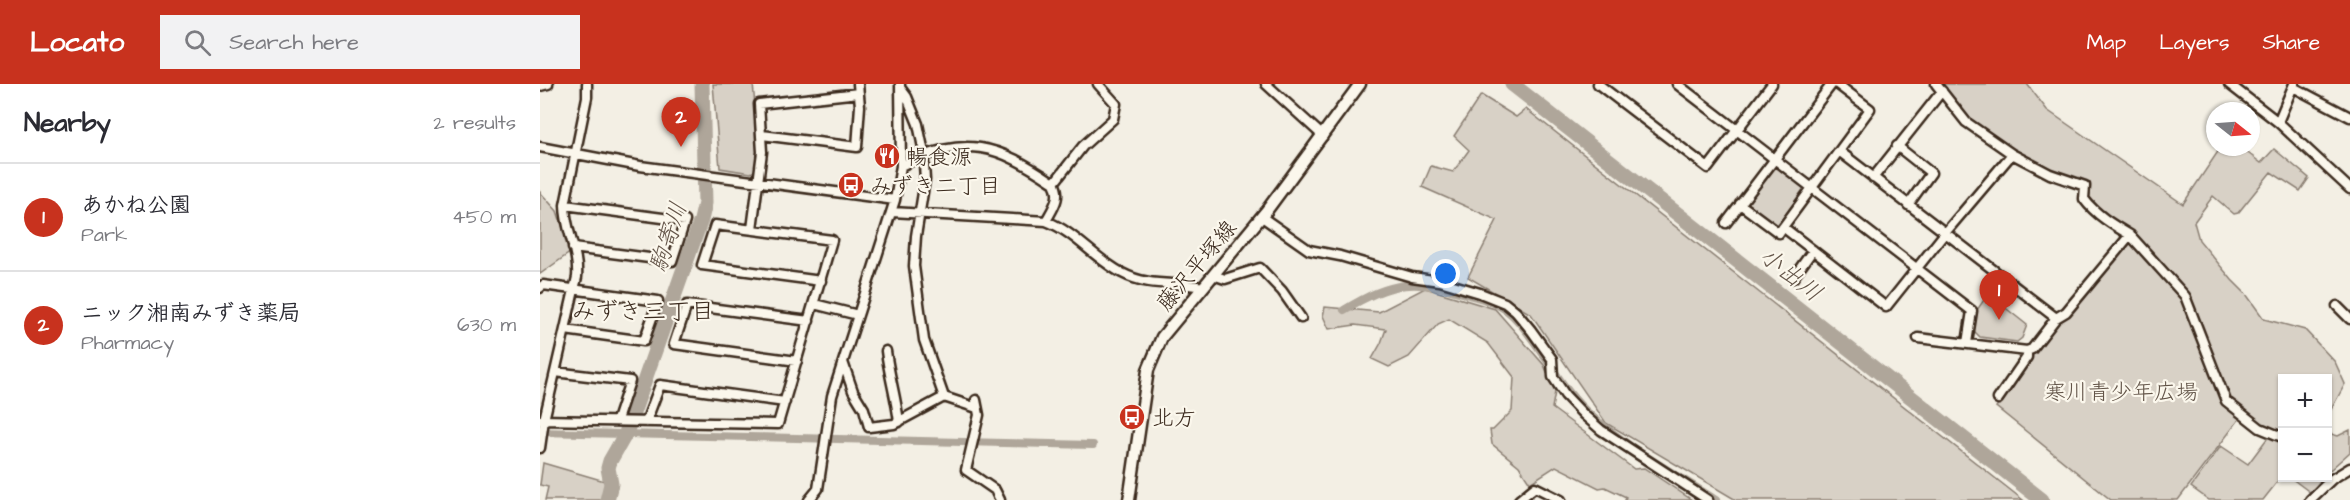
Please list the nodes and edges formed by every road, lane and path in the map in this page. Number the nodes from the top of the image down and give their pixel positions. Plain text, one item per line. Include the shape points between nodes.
1 (548, 84) edge
2 (587, 84) edge
3 (1098, 84) edge
4 (1266, 84) edge
5 (1360, 84) edge
6 (1677, 84) edge
7 (1832, 84) edge
8 (1837, 84) edge
9 (2229, 84) edge
10 (1602, 85) edge
11 (1768, 85) edge
12 (540, 86) edge
13 (900, 86) edge
14 (2293, 86) edge
15 (1939, 88) edge
16 (859, 89) edge
17 (2350, 117) edge
18 (2278, 122) junction
19 (1737, 130) junction
20 (762, 135) junction
21 (1323, 135) junction
22 (1897, 146) junction
23 (540, 147) edge
24 (1839, 152) junction
25 (2012, 154) junction
26 (575, 155) junction
27 (924, 155) junction
28 (1775, 159) junction
29 (901, 166) junction
30 (1873, 178) junction
31 (758, 183) junction
32 (1054, 183) junction
33 (1812, 188) junction
34 (2350, 189) edge
35 (895, 200) junction
36 (1740, 204) junction
37 (566, 205) junction
38 (1908, 205) junction
39 (892, 212) junction
40 (919, 213) junction
41 (1262, 217) junction
42 (1046, 221) junction
43 (1726, 223) dead end
44 (1783, 227) junction
45 (752, 229) junction
46 (1944, 232) junction
47 (2130, 235) junction
48 (573, 248) junction
49 (1813, 250) junction
50 (1917, 268) junction
51 (1213, 275) junction
52 (1793, 278) dead end
53 (821, 281) junction
54 (1203, 287) junction
55 (540, 288) edge
56 (575, 290) junction
57 (814, 304) junction
58 (2337, 306) dead end
59 (858, 315) junction
60 (1301, 318) dead end
61 (2056, 318) junction
62 (2350, 319) edge
63 (809, 321) junction
64 (565, 330) junction
65 (1918, 338) dead end
66 (1967, 344) junction
67 (886, 351) dead end
68 (2027, 351) junction
69 (797, 361) junction
70 (843, 361) junction
71 (555, 372) junction
72 (944, 397) junction
73 (1998, 399) dead end
74 (785, 402) junction
75 (542, 420) edge
76 (620, 420) junction
77 (643, 421) junction
78 (899, 422) junction
79 (2278, 436) edge
80 (540, 448) edge
81 (2350, 468) edge
82 (2332, 476) edge
83 (2326, 482) edge
84 (809, 500) edge
85 (1000, 500) edge
86 (1129, 500) edge
87 (1519, 500) edge
88 (1561, 500) edge
89 (1708, 500) edge
90 (2310, 500) edge

1 - 12 street
2 - 26 street
3 - 32 street via 1116,104 1113,119 1083,147
4 - 21 street
5 - 21 main road, 藤沢平塚線
6 - 19 street
7 - 28 street
8 - 24 street via 1870,109
9 - 18 street
10 - 19 street via 1708,168
11 - 19 street
13 - 27 street via 918,124
13 - 29 street
14 - 17 street
14 - 18 street
15 - 22 street via 1915,127
15 - 25 street via 1966,122
16 - 20 street via 759,104
16 - 20 street via 857,147
18 - 34 street
19 - 28 street
20 - 31 street
21 - 41 main road, 藤沢平塚線
22 - 30 street
22 - 38 street via 1931,173
23 - 26 street
24 - 30 street
24 - 33 street
25 - 46 street
25 - 47 street via 2050,174 2085,186 2084,199 2090,207
26 - 31 street
26 - 37 street
27 - 29 street
27 - 32 street via 976,146 1022,161
27 - 40 street via 925,180
28 - 33 street
28 - 36 street
29 - 35 street
30 - 38 street
31 - 35 street
31 - 45 street
32 - 42 street via 1057,201
33 - 44 street
33 - 50 street
35 - 39 street
36 - 43 street
36 - 44 street via 1779,233
37 - 48 street
37 - 48 street via 685,220 672,261
38 - 46 street
39 - 40 street
39 - 59 street
40 - 42 street
40 - 72 street via 916,285 924,340
41 - 51 main road, 藤沢平塚線
41 - 89 street via 1309,250 1440,281 1505,303 1552,359 1552,368 1565,395 1601,430
42 - 54 street via 1124,274 1160,285
44 - 49 street
45 - 53 street via 832,240
45 - 53 street via 715,225 702,265
46 - 50 street
46 - 61 street
47 - 61 street via 2066,312
47 - 79 street via 2185,296 2226,400 2260,428
48 - 56 street via 578,266
49 - 50 street via 1886,307
49 - 52 street
50 - 66 street via 1972,311
51 - 54 main road, 藤沢平塚線
51 - 60 street via 1225,279 1260,268
53 - 57 street
54 - 86 main road, 藤沢平塚線 via 1176,317 1154,352
55 - 56 street via 543,285
56 - 64 street
56 - 64 street via 658,301 644,341
57 - 59 street
57 - 63 street
58 - 62 street
59 - 70 street
61 - 68 street
63 - 69 street
63 - 69 street via 687,305 674,344
64 - 71 street
65 - 66 street
66 - 68 street
67 - 78 street
68 - 73 street
69 - 74 street
70 - 78 street via 869,427
70 - 84 street via 832,396 818,489
71 - 75 street
71 - 76 street via 630,381
72 - 78 street
72 - 85 street via 977,404 979,415 966,470 995,489
74 - 77 street via 778,424
74 - 77 street via 660,385
75 - 76 street
75 - 80 street
76 - 77 street
81 - 82 street
83 - 90 street
87 - 88 street via 1535,487

